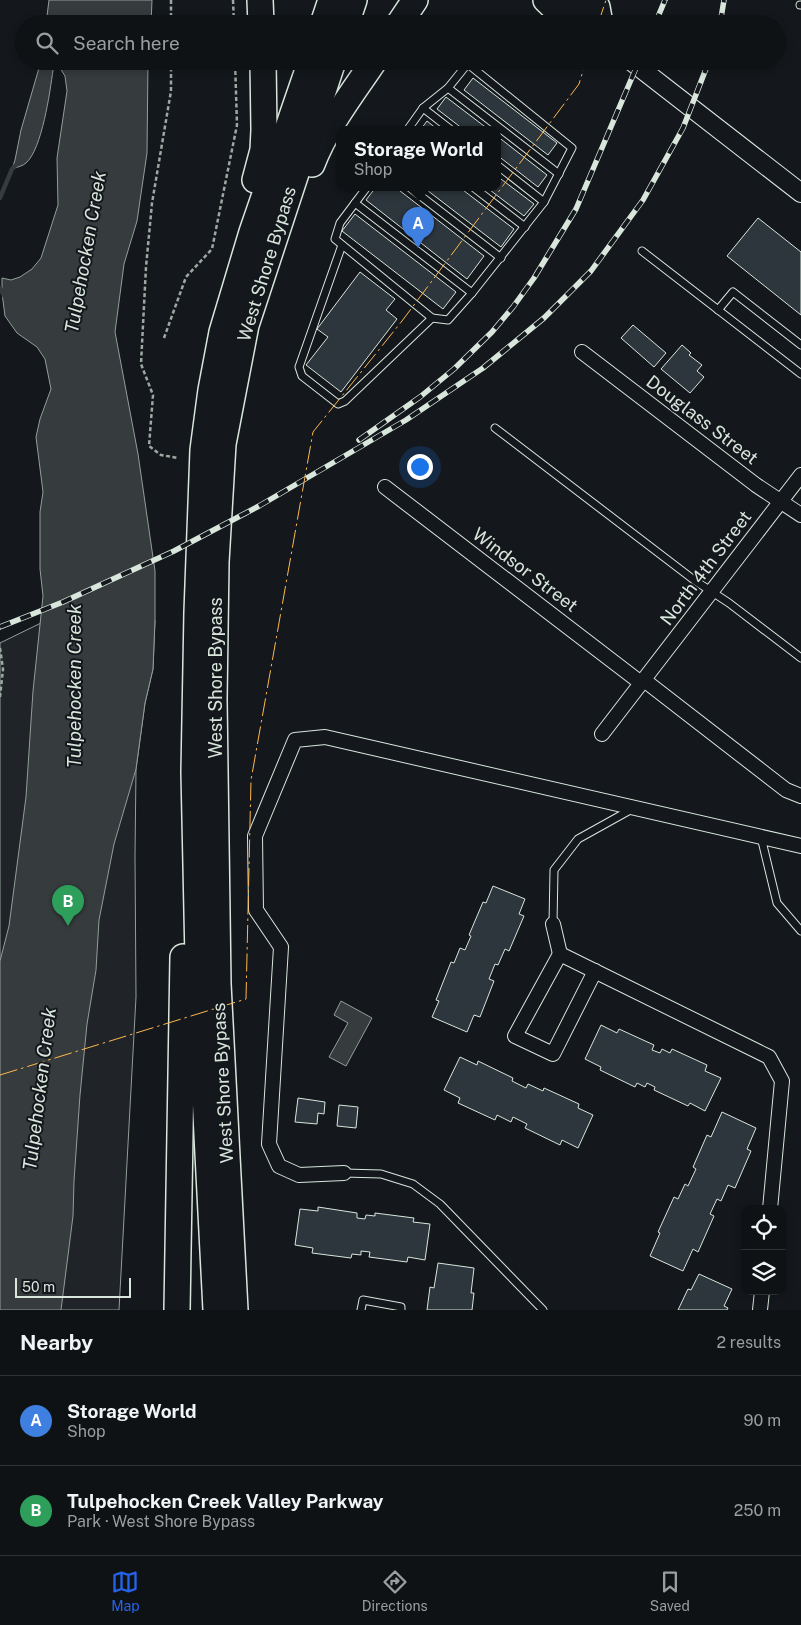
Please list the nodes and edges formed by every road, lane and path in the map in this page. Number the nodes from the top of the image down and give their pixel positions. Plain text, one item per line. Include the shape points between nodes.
1 (171, 0) edge
2 (233, 0) edge
3 (260, 0) edge
4 (332, 0) edge
5 (354, 0) edge
6 (415, 0) edge
7 (546, 0) edge
8 (570, 0) edge
9 (591, 0) edge
10 (171, 15) edge
11 (234, 15) edge
12 (261, 15) edge
13 (326, 15) edge
14 (349, 15) edge
15 (405, 15) edge
16 (562, 15) edge
17 (582, 15) edge
18 (599, 15) edge
19 (171, 70) edge
20 (235, 70) edge
21 (263, 70) edge
22 (308, 70) edge
23 (330, 70) edge
24 (368, 70) edge
25 (463, 70) edge
26 (477, 70) edge
27 (643, 70) edge
28 (448, 88) junction
29 (423, 108) junction
30 (410, 126) edge
31 (446, 126) edge
32 (497, 126) edge
33 (501, 129) edge
34 (501, 168) edge
35 (559, 174) junction
36 (364, 191) edge
37 (414, 191) edge
38 (477, 191) edge
39 (801, 193) edge
40 (544, 202) junction
41 (355, 203) junction
42 (525, 228) junction
43 (342, 245) junction
44 (642, 251) dead end
45 (501, 258) junction
46 (472, 293) junction
47 (718, 310) junction
48 (432, 318) junction
49 (164, 338) dead end
50 (801, 344) edge
51 (582, 352) dead end
52 (801, 374) edge
53 (235, 379) junction
54 (495, 428) dead end
55 (204, 439) junction
56 (178, 458) dead end
57 (801, 475) edge
58 (385, 487) dead end
59 (781, 501) junction
60 (801, 515) edge
61 (711, 592) junction
62 (197, 612) junction
63 (0, 648) edge
64 (801, 658) edge
65 (643, 682) junction
66 (0, 697) edge
67 (602, 734) dead end
68 (801, 796) edge
69 (634, 807) junction
70 (761, 836) junction
71 (801, 846) edge
72 (554, 924) joint
73 (801, 931) edge
74 (560, 954) junction
75 (595, 971) junction
76 (227, 1170) junction
77 (344, 1173) joint
78 (770, 1205) edge
79 (762, 1295) edge
80 (177, 1310) edge
81 (216, 1310) edge
82 (235, 1310) edge
83 (251, 1310) edge
84 (362, 1310) edge
85 (401, 1310) edge
86 (543, 1310) edge
87 (760, 1310) edge

1 - 10 path
2 - 11 path
3 - 12 highway
4 - 13 highway
5 - 14 highway
6 - 15 highway
7 - 16 highway
8 - 17 street
9 - 18 highway
19 - 56 path via 171,91 152,203 141,364 153,396 149,446 161,455
20 - 49 path via 237,125 212,249 186,278
21 - 55 highway via 263,150 211,325
22 - 55 highway, West Shore Bypass via 252,232 222,332
23 - 53 highway, West Shore Bypass via 246,325
24 - 53 highway via 331,125 315,156
25 - 28 lane
26 - 35 lane via 572,148
27 - 39 street
28 - 29 lane
28 - 32 lane
29 - 30 lane
29 - 31 lane
33 - 35 lane
34 - 40 lane
35 - 40 lane
36 - 41 lane
37 - 45 lane
38 - 42 lane
40 - 42 lane
41 - 43 lane via 340,223 335,239
41 - 46 lane
42 - 45 lane
43 - 48 lane
43 - 48 lane via 299,367 302,376 338,404 345,401
44 - 47 lane
45 - 46 lane
46 - 48 lane via 448,320
47 - 50 lane via 733,292
47 - 52 lane
51 - 59 street, Douglass Street
53 - 76 highway, West Shore Bypass via 223,444 216,562 214,689 218,984
54 - 61 lane
55 - 62 highway, West Shore Bypass
57 - 59 street, North 4th Street
58 - 65 street, Windsor Street
59 - 60 street, Douglass Street
59 - 61 street, North 4th Street
61 - 64 lane
61 - 65 street, North 4th Street
62 - 80 highway via 181,1003
62 - 81 highway, West Shore Bypass via 194,772 198,959
63 - 66 path via 3,669
65 - 67 street, North 4th Street
65 - 68 street, Windsor Street via 786,790
69 - 70 street
69 - 72 lane via 578,838 554,870
69 - 77 street via 325,737 295,740 255,836 256,910 281,947 269,1144 279,1166 299,1175
70 - 71 street
70 - 73 lane via 777,904
72 - 74 street
74 - 75 street
74 - 75 street via 515,1036 554,1054
75 - 78 street via 769,1057 782,1081
76 - 82 highway, West Shore Bypass
76 - 83 highway
77 - 86 lane via 381,1174 413,1184 440,1204
79 - 87 street
84 - 85 lane via 363,1300 401,1307

